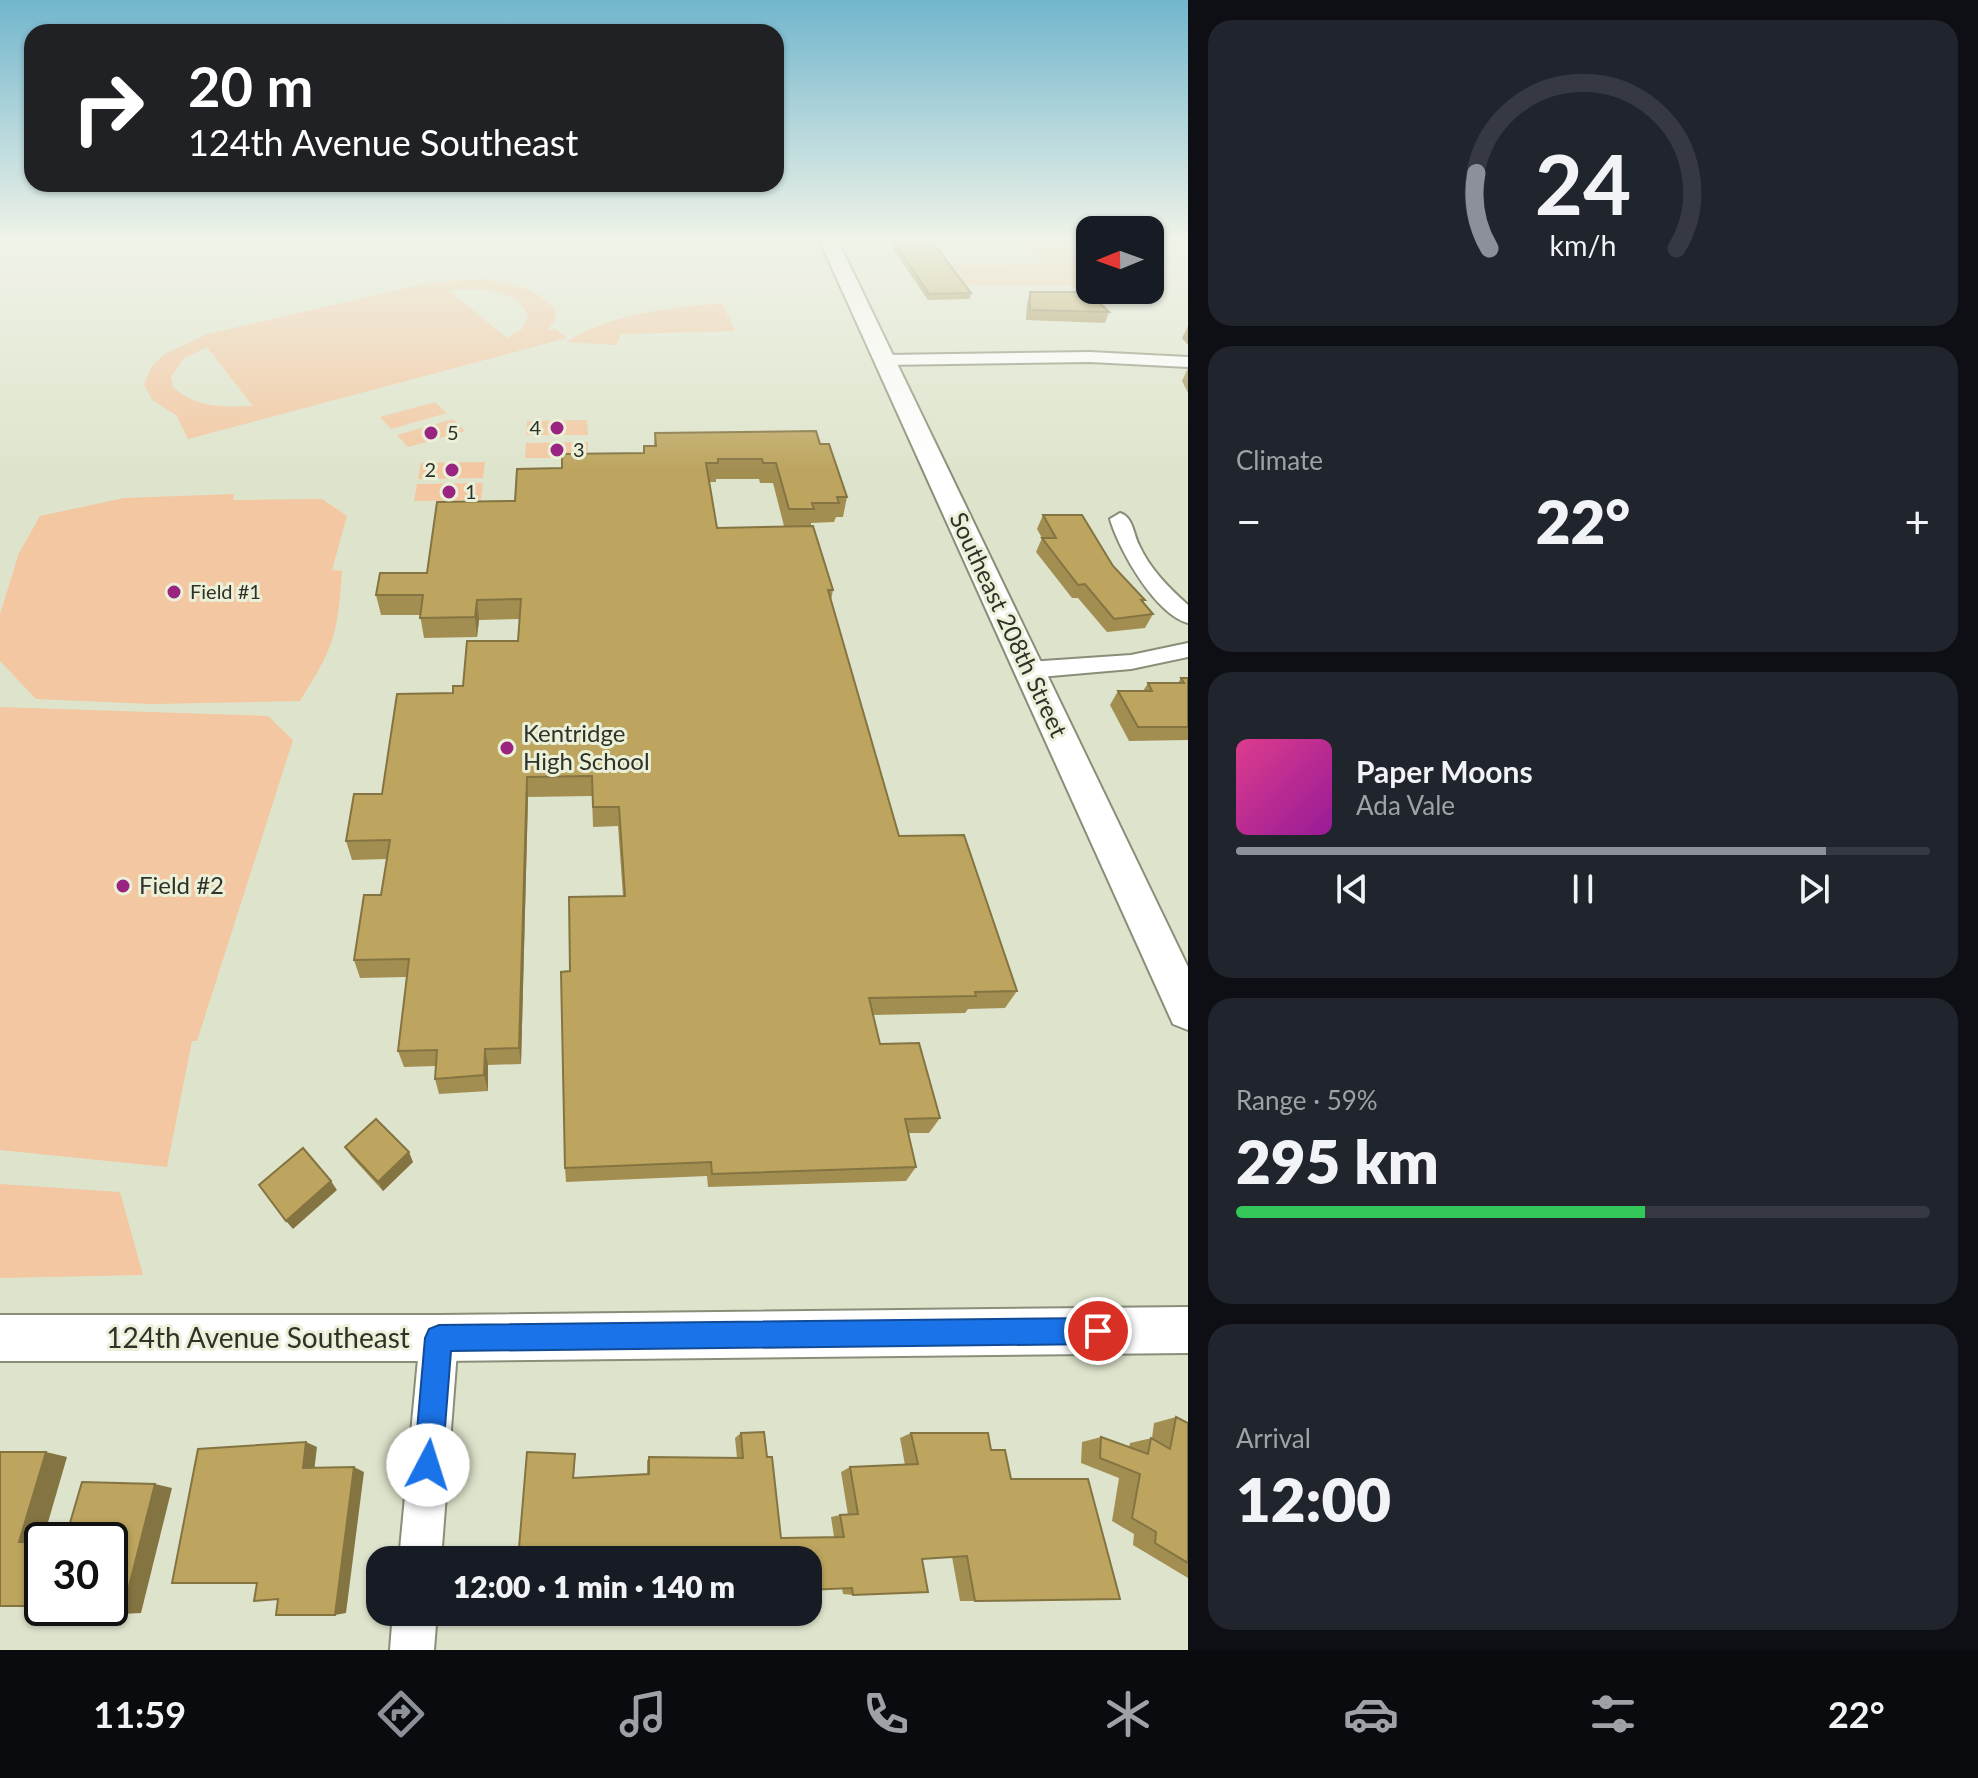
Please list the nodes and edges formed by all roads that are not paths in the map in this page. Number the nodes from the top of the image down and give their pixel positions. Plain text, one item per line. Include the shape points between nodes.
1 (864, 316) edge
2 (885, 360) junction
3 (1188, 362) edge
4 (1120, 519) dead end
5 (1188, 616) edge
6 (1188, 650) edge
7 (1028, 670) junction
8 (1188, 1011) edge
9 (1188, 1330) edge
10 (0, 1338) edge
11 (439, 1338) junction
12 (421, 1546) edge
13 (414, 1626) edge
14 (412, 1650) edge

1 - 2 main road, Southeast 208th Street
2 - 3 street via 1105,357
2 - 7 main road, Southeast 208th Street
4 - 5 street via 1126,544 1141,568
6 - 7 street via 1131,662
7 - 8 main road, Southeast 208th Street
9 - 11 street, 124th Avenue Southeast
10 - 11 street, 124th Avenue Southeast
11 - 12 street
13 - 14 street

